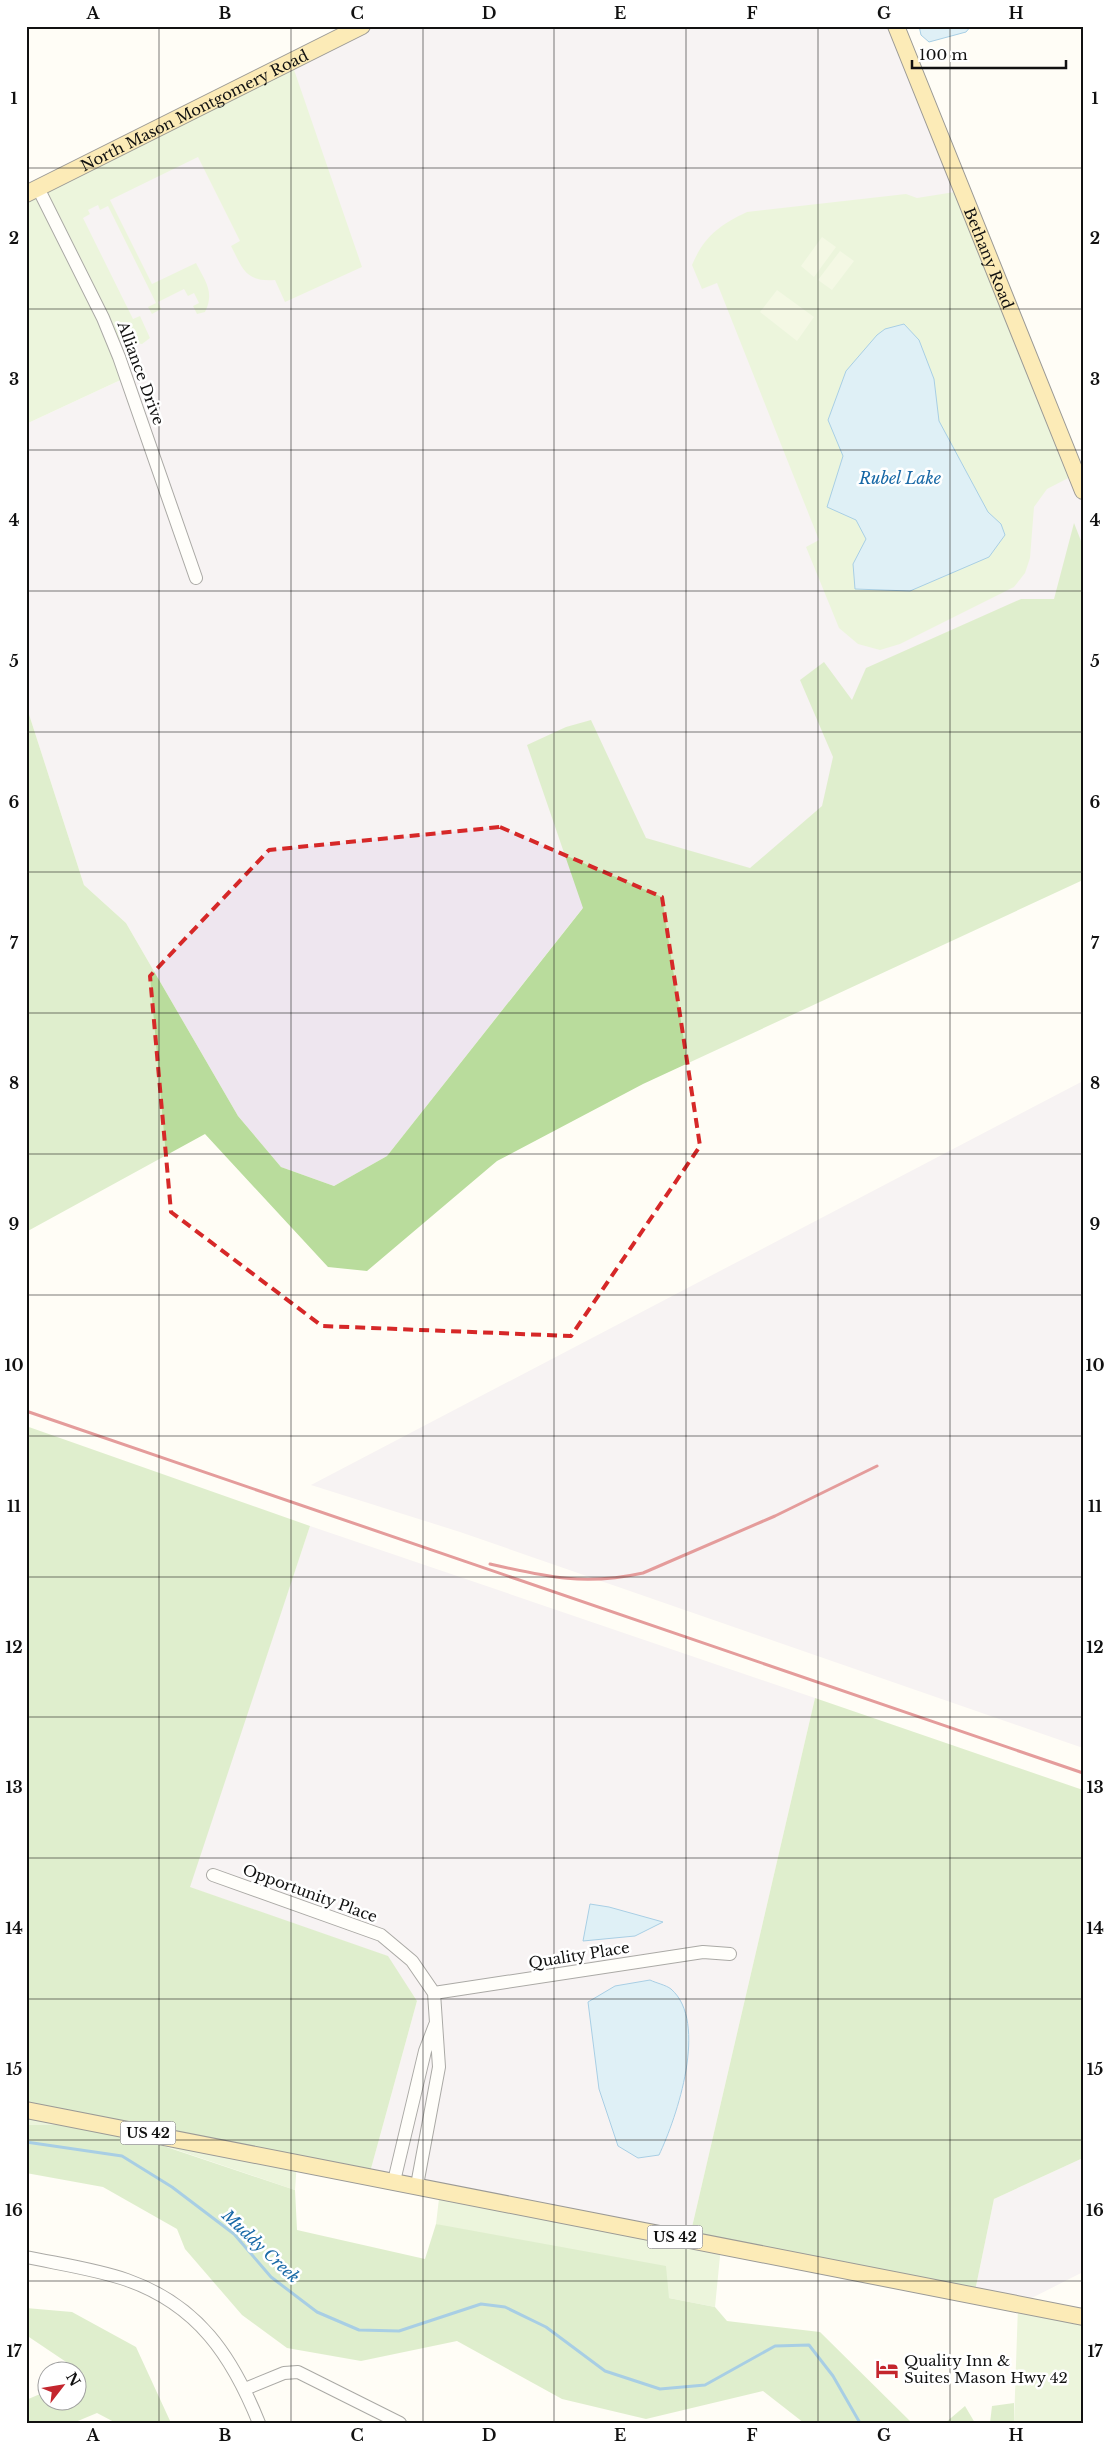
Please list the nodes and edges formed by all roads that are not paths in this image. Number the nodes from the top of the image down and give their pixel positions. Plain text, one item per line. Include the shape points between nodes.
1 (362, 26) edge
2 (896, 26) edge
3 (32, 191) edge
4 (1080, 473) edge
5 (1083, 490) edge
6 (196, 578) dead end
7 (213, 1875) dead end
8 (730, 1954) dead end
9 (434, 1993) junction
10 (436, 2020) junction
11 (26, 2110) edge
12 (394, 2181) junction
13 (417, 2185) junction
14 (26, 2257) edge
15 (1083, 2317) edge
16 (245, 2389) junction
17 (259, 2423) edge
18 (400, 2423) edge

1 - 3 main road, North Mason Montgomery Road
2 - 4 main road, Bethany Road
3 - 6 street, Alliance Drive via 83,277 116,350
4 - 5 main road, Bethany Road
7 - 9 street, Opportunity Place via 381,1935 412,1961
8 - 9 street, Quality Place via 703,1952
9 - 10 street
10 - 12 street via 425,2051
10 - 13 street via 440,2067
11 - 12 main road, US 42
12 - 13 main road, US 42
13 - 15 main road, US 42
14 - 16 street via 125,2279 147,2288 188,2313 211,2335 228,2357
16 - 17 street
16 - 18 street via 284,2373 298,2372

